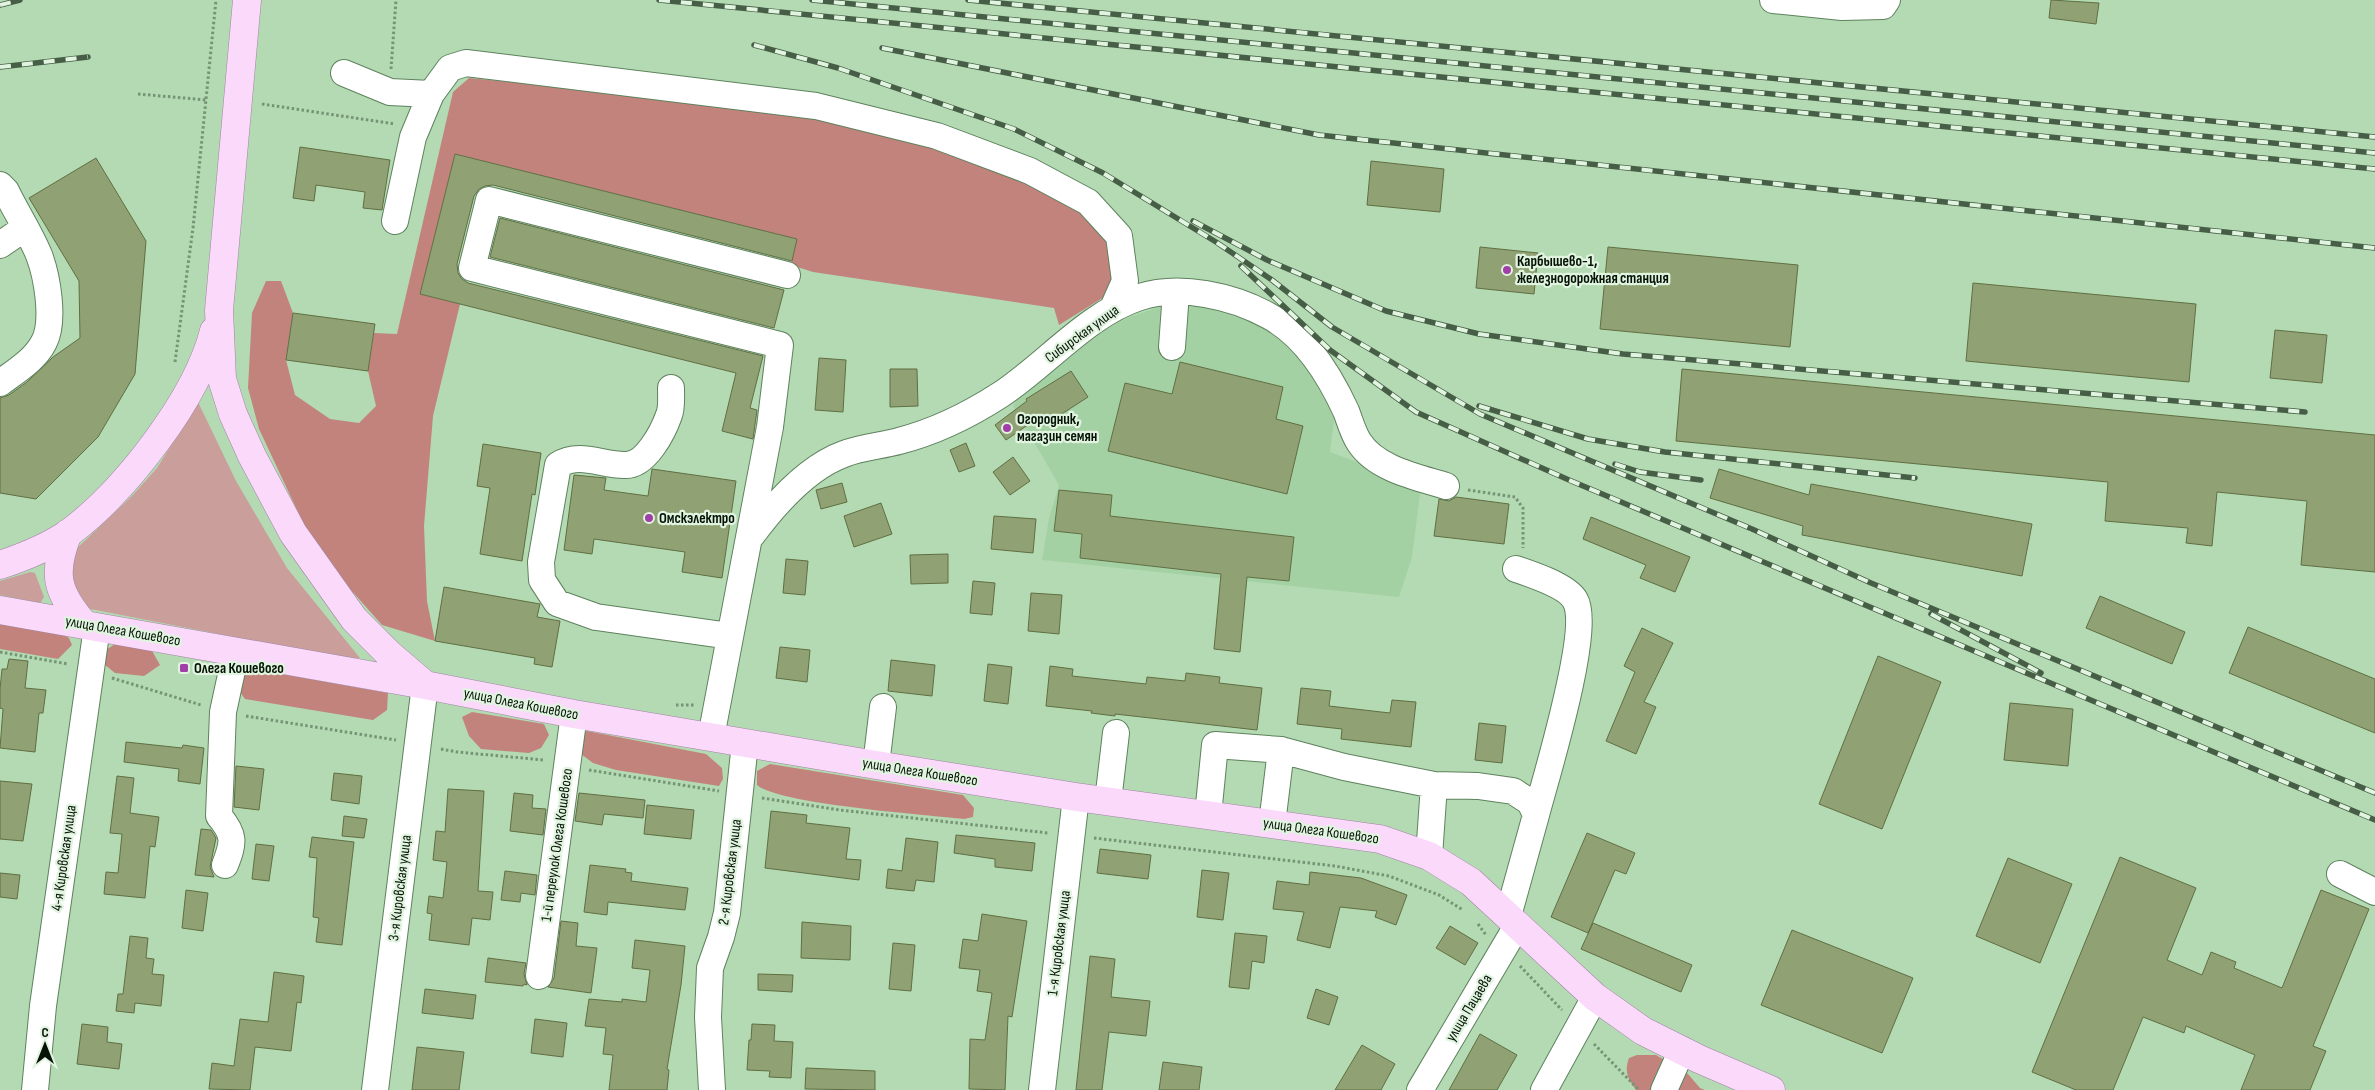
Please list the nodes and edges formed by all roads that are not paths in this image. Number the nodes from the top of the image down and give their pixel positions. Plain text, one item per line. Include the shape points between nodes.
1 (247, 0) edge
2 (1773, 0) edge
3 (1779, 0) edge
4 (1887, 0) edge
5 (344, 73) dead end
6 (431, 94) junction
7 (0, 185) edge
8 (395, 221) dead end
9 (26, 230) junction
10 (0, 245) edge
11 (786, 275) dead end
12 (1176, 292) junction
13 (1113, 308) junction
14 (218, 310) junction
15 (1172, 347) dead end
16 (0, 383) edge
17 (671, 388) dead end
18 (1446, 486) road end
19 (68, 533) junction
20 (748, 539) junction
21 (0, 565) edge
22 (1519, 570) road end
23 (0, 610) edge
24 (90, 626) junction
25 (730, 636) junction
26 (383, 648) junction
27 (236, 652) junction
28 (369, 675) junction
29 (425, 685) junction
30 (883, 707) dead end
31 (574, 714) junction
32 (1116, 733) dead end
33 (711, 737) junction
34 (745, 743) junction
35 (1281, 750) junction
36 (876, 765) junction
37 (1434, 785) junction
38 (1076, 797) junction
39 (1108, 801) junction
40 (1208, 815) junction
41 (1536, 815) junction
42 (1272, 824) junction
43 (1429, 856) junction
44 (225, 865) dead end
45 (2340, 874) dead end
46 (2375, 892) edge
47 (1512, 921) junction
48 (539, 976) dead end
49 (1596, 998) junction
50 (1682, 1050) junction
51 (35, 1090) edge
52 (375, 1090) edge
53 (712, 1090) edge
54 (1042, 1090) edge
55 (1420, 1090) edge
56 (1544, 1090) edge
57 (1664, 1090) edge
58 (1770, 1090) edge

1 - 14 main road via 251,89
2 - 3 street
3 - 4 street via 1842,7 1882,6
5 - 6 street via 390,92
6 - 8 street via 416,132
6 - 13 street via 450,68 466,63 816,106 937,136 1030,171 1088,202 1119,236 1125,281
7 - 9 street
9 - 10 street
9 - 16 street via 43,270 49,326 44,342 27,364
11 - 20 street via 489,200 472,268 780,345 770,427
12 - 13 street, Сибирская улица via 1142,297
12 - 15 street
12 - 18 street, Сибирская улица via 1224,298 1270,316 1299,339 1327,372 1359,443 1379,461
13 - 20 street, Сибирская улица via 1000,395 945,425 900,441 844,454 807,476 770,511
14 - 19 main road via 210,348 198,376 177,410 122,482
14 - 26 main road via 222,378 233,414 252,456 293,533 320,574 354,619
17 - 25 street via 670,414 650,452 628,466 584,459 566,460 558,465 541,562 542,580 557,603 596,617
19 - 21 main road via 25,557
19 - 24 main road via 59,556 59,582 67,605
20 - 25 street
22 - 41 street, улица Пацаева via 1552,582 1575,599 1581,620 1566,703
23 - 24 main road, улица Олега Кошевого
24 - 27 main road, улица Олега Кошевого
24 - 51 street, 4-я Кировская улица via 91,673 43,1006
25 - 33 street
26 - 28 main road via 382,665
26 - 29 main road
27 - 28 main road, улица Олега Кошевого
27 - 44 street via 223,712 219,816 230,828 232,847
28 - 29 main road, улица Олега Кошевого
29 - 31 main road, улица Олега Кошевого
29 - 52 street, 3-я Кировская улица
30 - 36 street
31 - 33 main road, улица Олега Кошевого
31 - 48 street, 1-й переулок Олега Кошевого
32 - 39 street
33 - 34 main road, улица Олега Кошевого
34 - 36 main road, улица Олега Кошевого
34 - 53 street, 2-я Кировская улица via 727,913 710,968 708,1017
35 - 37 street via 1344,767
35 - 40 street via 1215,745
35 - 42 street
36 - 38 main road, улица Олега Кошевого
37 - 41 street via 1513,791 1530,802
37 - 43 street
38 - 39 main road, улица Олега Кошевого
38 - 54 street, 1-я Кировская улица
39 - 40 main road, улица Олега Кошевого
40 - 42 main road, улица Олега Кошевого
41 - 47 street, улица Пацаева
42 - 43 main road, улица Олега Кошевого via 1380,839
43 - 47 main road, улица Олега Кошевого via 1471,882
45 - 46 street
47 - 49 main road, улица Олега Кошевого
47 - 55 street, улица Пацаева via 1501,954
49 - 50 main road, улица Олега Кошевого via 1643,1031
49 - 56 street
50 - 57 street
50 - 58 main road, улица Олега Кошевого

